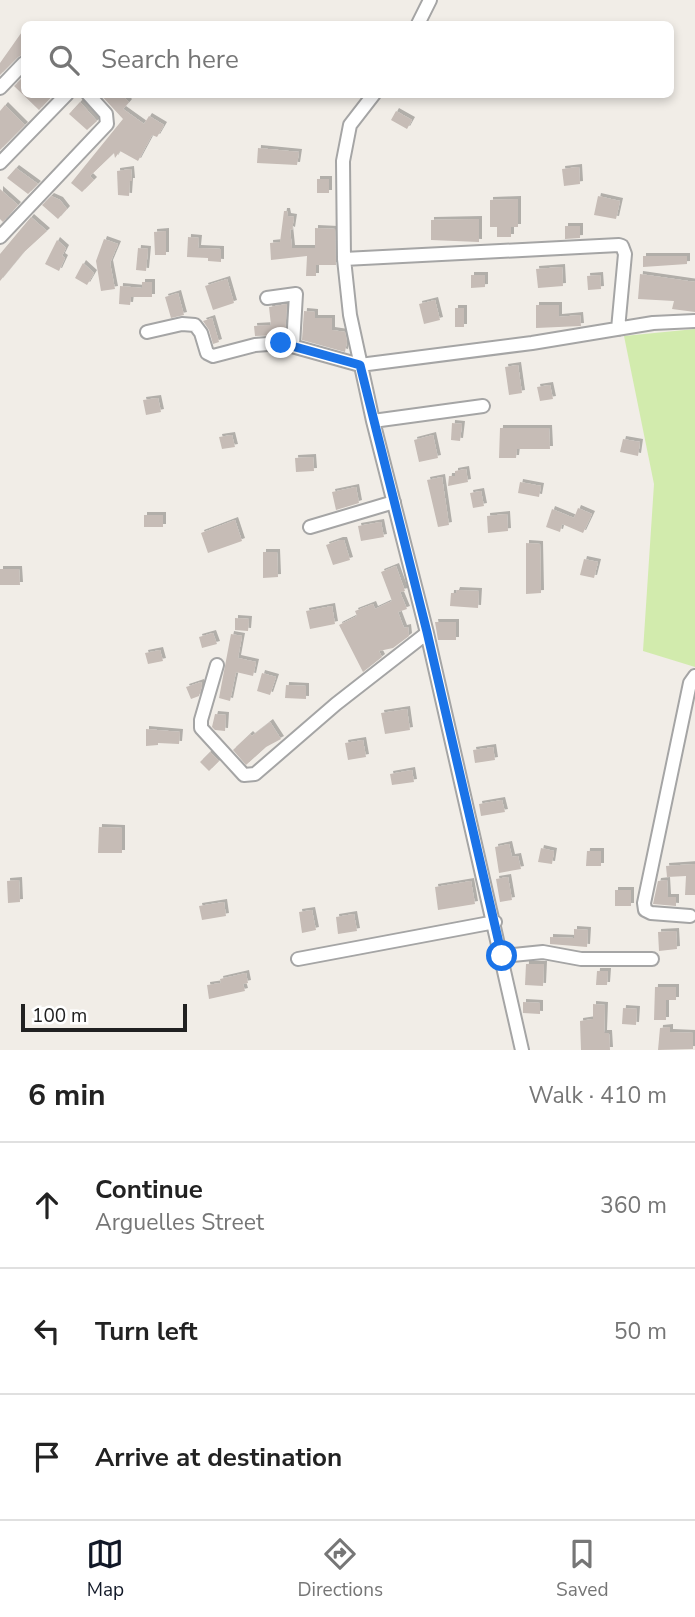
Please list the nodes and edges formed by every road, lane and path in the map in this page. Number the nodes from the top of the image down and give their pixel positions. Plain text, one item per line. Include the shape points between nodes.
1 (430, 0) edge
2 (420, 21) edge
3 (21, 66) edge
4 (0, 88) edge
5 (63, 98) edge
6 (92, 98) edge
7 (371, 98) edge
8 (0, 163) edge
9 (0, 237) edge
10 (344, 259) junction
11 (267, 298) dead end
12 (695, 321) edge
13 (618, 329) junction
14 (147, 332) dead end
15 (293, 345) junction
16 (360, 365) junction
17 (483, 406) dead end
18 (373, 421) junction
19 (394, 502) junction
20 (310, 527) dead end
21 (427, 632) junction
22 (217, 666) dead end
23 (695, 676) edge
24 (690, 916) dead end
25 (495, 922) junction
26 (502, 956) junction
27 (298, 959) dead end
28 (652, 959) dead end
29 (522, 1050) edge

1 - 2 street
3 - 4 street
5 - 8 street
6 - 9 street via 106,114 107,124
7 - 10 street via 350,125 345,144
10 - 13 street via 619,245 625,254
10 - 16 street
11 - 15 street via 296,294
12 - 13 street
13 - 16 street
14 - 15 street via 195,325 207,353 213,356 269,343
15 - 16 street
16 - 18 street
17 - 18 street
18 - 19 street
19 - 20 street
19 - 21 street
21 - 22 street via 248,776 201,728
21 - 25 street
23 - 24 street via 644,903 647,912
25 - 26 street
25 - 27 street
26 - 28 street via 543,952 581,959
26 - 29 street

